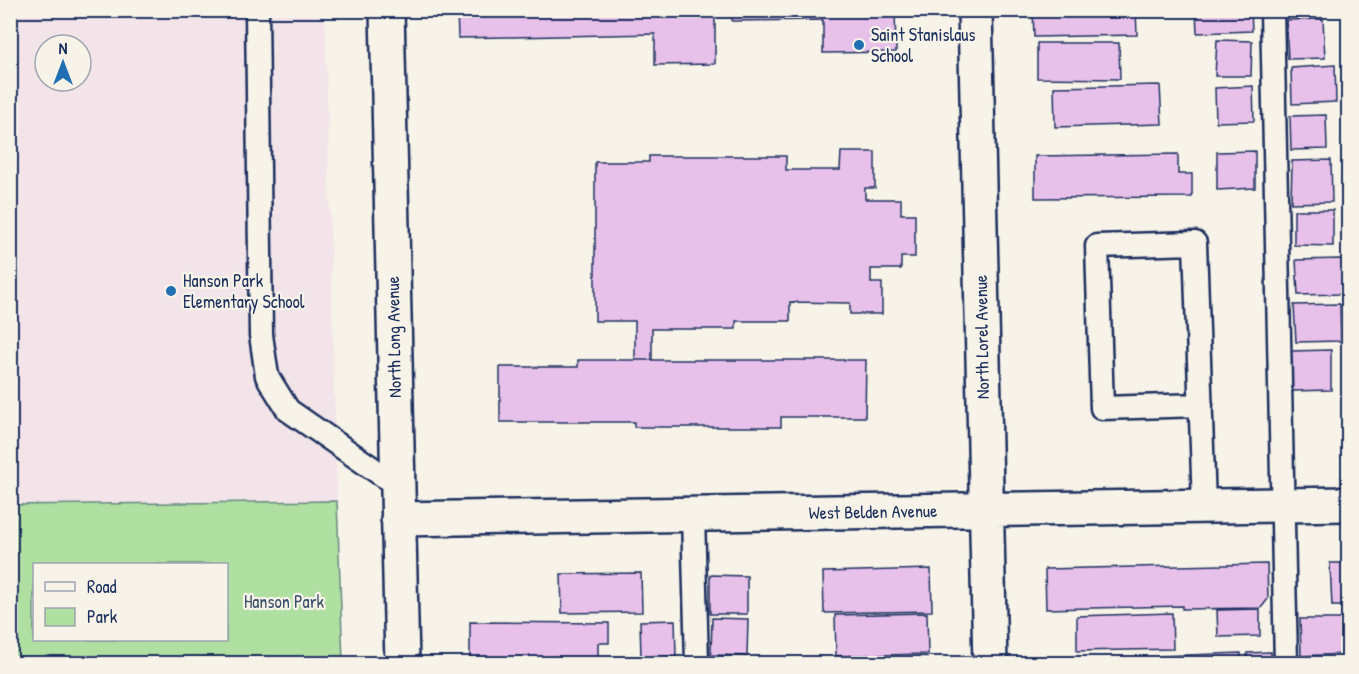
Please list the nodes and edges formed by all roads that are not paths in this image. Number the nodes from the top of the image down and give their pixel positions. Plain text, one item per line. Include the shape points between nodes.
1 (257, 10) edge
2 (387, 10) edge
3 (975, 10) edge
4 (1272, 10) edge
5 (1201, 405) junction
6 (398, 486) junction
7 (1348, 504) edge
8 (1283, 505) junction
9 (1204, 506) junction
10 (987, 510) junction
11 (693, 515) junction
12 (398, 519) junction
13 (402, 663) edge
14 (697, 663) edge
15 (990, 663) edge
16 (1286, 663) edge

1 - 6 lane via 261,334 267,376 288,410
2 - 6 street, North Long Avenue
3 - 10 street, North Lorel Avenue
4 - 8 lane
5 - 5 lane via 1195,243 1097,246 1102,408
5 - 9 lane
6 - 12 street, North Long Avenue
7 - 8 street, West Belden Avenue
8 - 9 street, West Belden Avenue
8 - 16 lane
9 - 10 street, West Belden Avenue
10 - 11 street, West Belden Avenue
10 - 15 street, North Lorel Avenue
11 - 12 street, West Belden Avenue
11 - 14 lane
12 - 13 street, North Long Avenue

